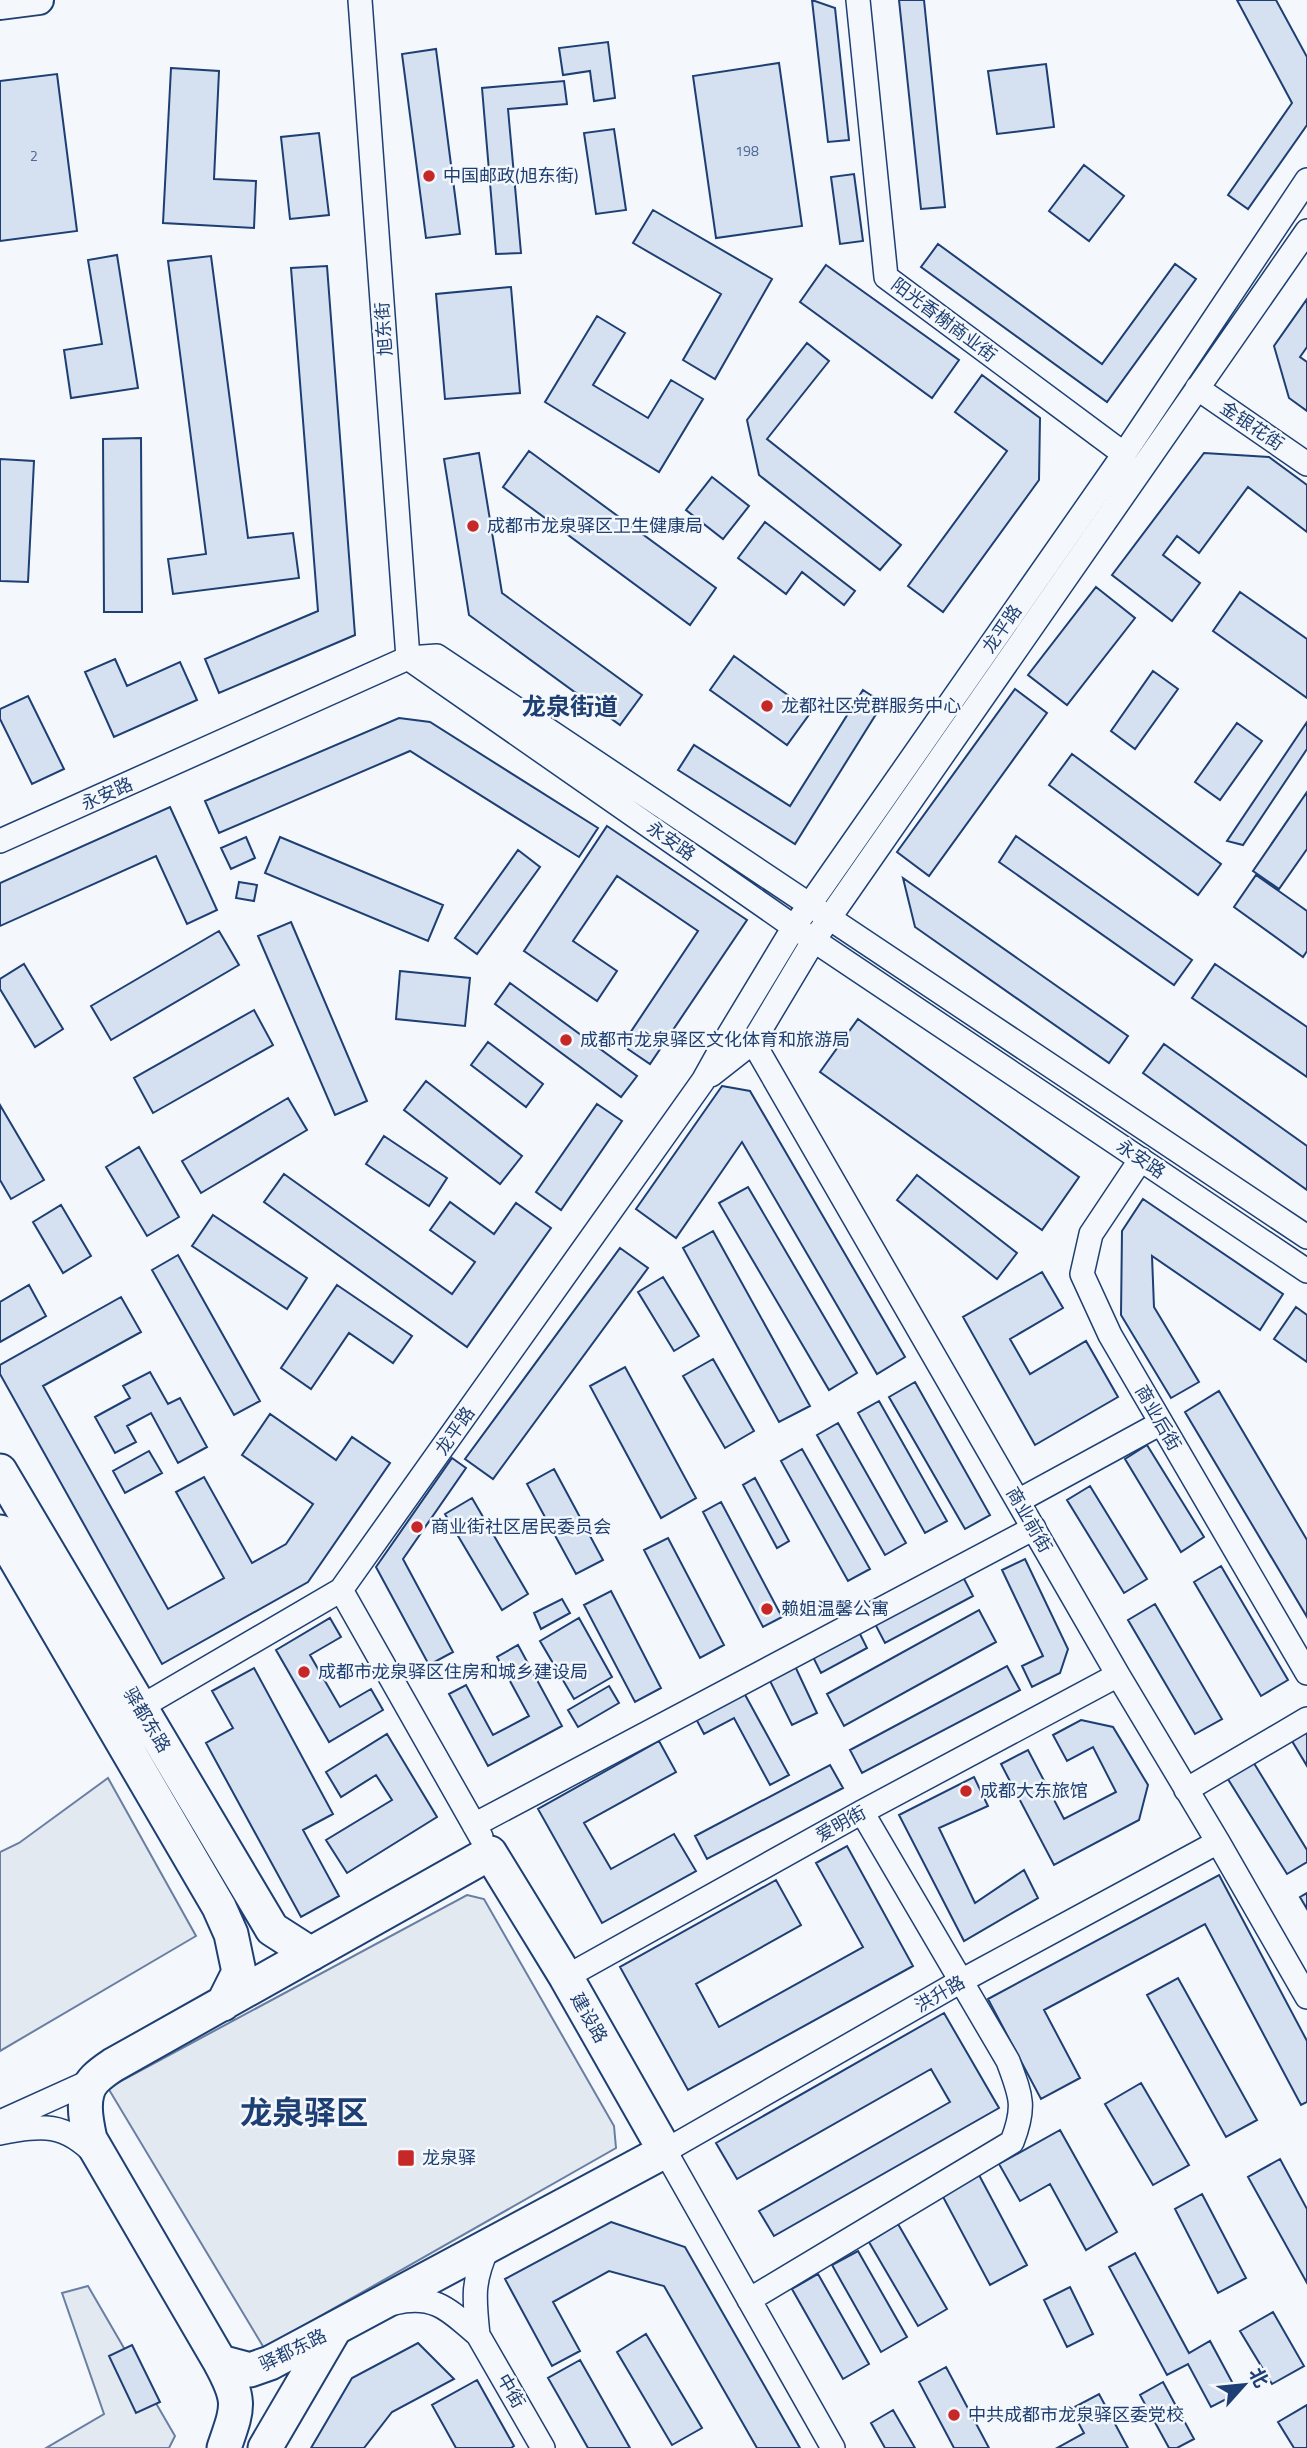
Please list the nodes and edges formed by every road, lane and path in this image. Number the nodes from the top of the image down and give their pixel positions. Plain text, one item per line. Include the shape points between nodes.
1 (39, 0) edge
2 (360, 0) edge
3 (858, 0) edge
4 (0, 5) edge
5 (1307, 180) edge
6 (1307, 231) edge
7 (1197, 388) junction
8 (1124, 454) junction
9 (1307, 464) edge
10 (408, 658) junction
11 (0, 841) edge
12 (809, 905) junction
13 (830, 918) junction
14 (794, 927) junction
15 (814, 940) junction
16 (753, 1042) junction
17 (703, 1082) junction
18 (1141, 1159) junction
19 (1307, 1237) edge
20 (1307, 1271) edge
21 (1161, 1423) junction
22 (0, 1471) edge
23 (1018, 1501) junction
24 (1034, 1528) junction
25 (0, 1532) edge
26 (341, 1590) junction
27 (1307, 1673) edge
28 (1118, 1675) junction
29 (139, 1708) junction
30 (1307, 1719) edge
31 (1186, 1790) junction
32 (862, 1812) junction
33 (482, 1839) junction
34 (1218, 1842) junction
35 (311, 1954) junction
36 (566, 1977) junction
37 (961, 1981) junction
38 (1307, 1997) edge
39 (223, 2004) junction
40 (93, 2080) junction
41 (0, 2122) edge
42 (0, 2133) edge
43 (665, 2151) junction
44 (105, 2164) junction
45 (488, 2246) junction
46 (749, 2300) junction
47 (377, 2306) junction
48 (334, 2330) junction
49 (478, 2334) junction
50 (220, 2362) junction
51 (224, 2448) edge
52 (265, 2448) edge
53 (543, 2448) edge
54 (833, 2448) edge

1 - 4 main road
2 - 10 street, 旭东街
3 - 8 street, 阳光香榭商业街 via 886,277
5 - 8 street, 龙平路
6 - 7 street, 龙平路
7 - 9 street, 金银花街
7 - 13 street, 龙平路
8 - 12 street, 龙平路
10 - 11 street, 永安路
10 - 12 street via 437,656
10 - 14 street, 永安路
12 - 13 street
12 - 14 street, 龙平路
13 - 15 street, 龙平路
13 - 19 street
14 - 15 street, 永安路
14 - 17 street, 龙平路
15 - 16 street, 龙平路
15 - 18 street, 永安路
16 - 17 street, 龙平路
16 - 23 street, 商业前街
17 - 26 street, 龙平路
18 - 20 street, 永安路
18 - 21 street, 商业后街 via 1091,1234 1082,1274 1110,1335
21 - 23 street
21 - 27 street, 商业后街
22 - 29 highway, 驿都东路
23 - 24 street, 商业前街
24 - 28 street, 商业前街
24 - 33 street
25 - 39 highway, 驿都东路 via 219,1907 231,1934 239,1972
26 - 29 street, 龙平路
26 - 33 street, 建设路
28 - 31 street, 商业前街
28 - 32 street, 爱明街
29 - 35 highway, 驿都东路 via 272,1929
30 - 31 street
31 - 34 street, 商业前街
32 - 36 street, 爱明街
32 - 37 street
33 - 35 highway
33 - 36 highway, 建设路
34 - 37 street, 洪升路
34 - 38 street, 商业前街
35 - 39 highway
36 - 43 highway, 建设路
37 - 43 street, 洪升路
37 - 46 street via 1008,2061 1019,2091 1021,2118 1012,2142
39 - 40 highway
40 - 41 street
40 - 44 highway via 85,2119 90,2139
42 - 44 street via 62,2129 80,2139
43 - 45 highway, 驿都东路
43 - 46 street, 建设路
44 - 50 highway
45 - 47 highway, 驿都东路
45 - 49 street via 477,2271
46 - 54 street, 建设路
47 - 48 highway, 驿都东路
47 - 49 street via 414,2298 434,2303
48 - 50 highway, 驿都东路 via 250,2371
48 - 52 highway
49 - 53 street, 中街
50 - 51 highway via 233,2387 236,2412

